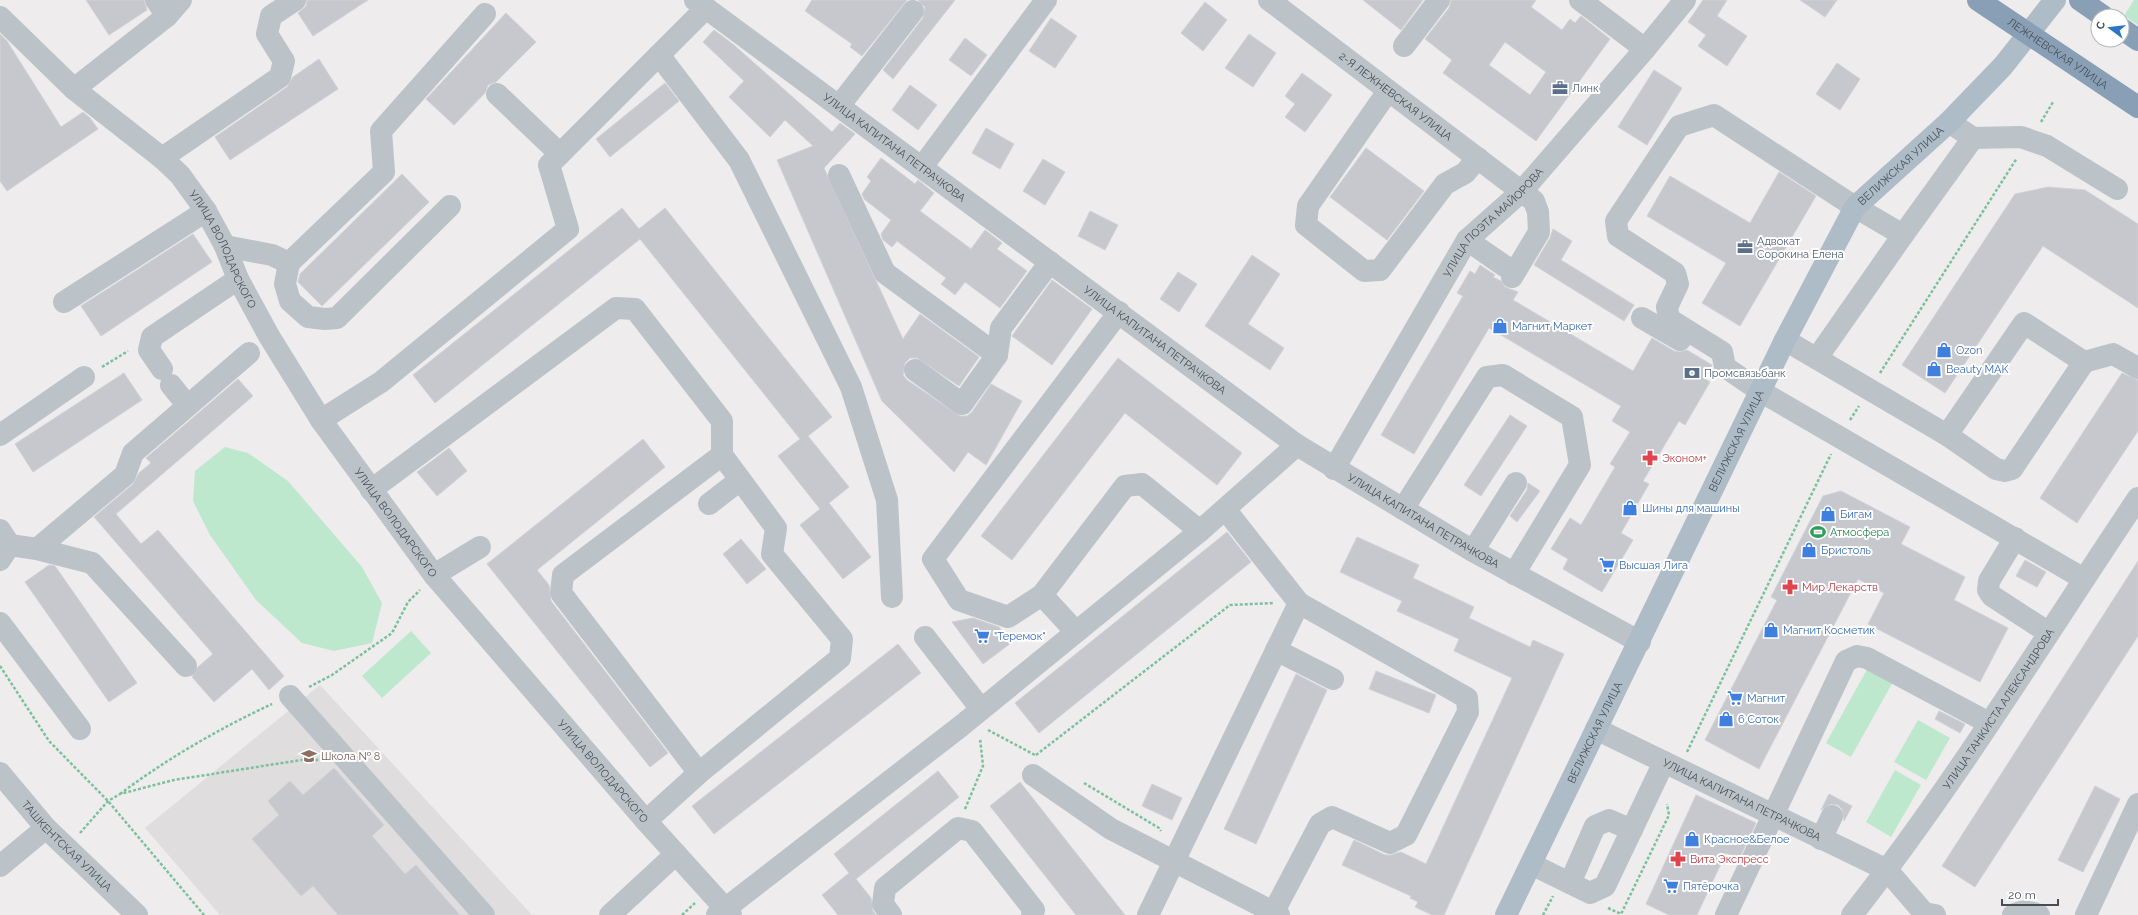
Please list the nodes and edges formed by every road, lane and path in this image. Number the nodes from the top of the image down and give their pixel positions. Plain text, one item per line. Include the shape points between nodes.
1 (295, 0) edge
2 (1046, 0) edge
3 (1269, 0) edge
4 (1439, 0) edge
5 (1580, 0) edge
6 (1685, 0) edge
7 (1978, 0) edge
8 (2055, 0) edge
9 (2080, 0) edge
10 (701, 4) edge
11 (168, 5) edge
12 (2092, 8) edge
13 (913, 11) dead end
14 (485, 14) dead end
15 (0, 17) edge
16 (2030, 34) junction
17 (1404, 46) dead end
18 (1645, 49) junction
19 (659, 55) junction
20 (74, 89) junction
21 (1388, 91) junction
22 (497, 94) dead end
23 (2053, 102) dead end
24 (839, 106) junction
25 (2138, 107) edge
26 (1949, 122) junction
27 (2036, 129) dead end
28 (1973, 138) junction
29 (560, 154) junction
30 (2019, 156) dead end
31 (162, 158) junction
32 (1478, 158) junction
33 (922, 167) junction
34 (839, 175) dead end
35 (2117, 189) dead end
36 (1522, 191) junction
37 (450, 206) dead end
38 (1855, 207) junction
39 (206, 211) junction
40 (1903, 235) junction
41 (1467, 240) junction
42 (225, 246) junction
43 (1050, 262) junction
44 (289, 263) junction
45 (238, 279) junction
46 (64, 302) dead end
47 (1119, 312) junction
48 (1642, 318) dead end
49 (152, 338) junction
50 (1785, 340) junction
51 (249, 353) dead end
52 (997, 355) junction
53 (1817, 358) junction
54 (2084, 362) junction
55 (1725, 367) junction
56 (2138, 368) edge
57 (915, 370) dead end
58 (1878, 376) dead end
59 (84, 377) joint
60 (1760, 391) junction
61 (1860, 403) dead end
62 (187, 405) junction
63 (321, 420) junction
64 (0, 435) edge
65 (1947, 436) junction
66 (1839, 437) junction
67 (1297, 445) junction
68 (722, 455) junction
69 (1334, 469) junction
70 (740, 480) junction
71 (1516, 483) dead end
72 (371, 490) junction
73 (2138, 498) edge
74 (709, 504) dead end
75 (1225, 509) junction
76 (1403, 509) junction
77 (1200, 530) junction
78 (2014, 538) junction
79 (3, 545) edge
80 (480, 547) dead end
81 (37, 549) junction
82 (1473, 552) junction
83 (1514, 574) junction
84 (434, 575) junction
85 (2084, 579) junction
86 (1042, 595) junction
87 (892, 597) dead end
88 (1299, 603) junction
89 (0, 624) edge
90 (1076, 632) junction
91 (2049, 633) junction
92 (925, 637) dead end
93 (1640, 642) junction
94 (1276, 650) junction
95 (0, 666) edge
96 (186, 666) dead end
97 (1333, 679) dead end
98 (290, 696) junction
99 (981, 709) junction
100 (1989, 723) junction
101 (80, 729) dead end
102 (1596, 729) junction
103 (979, 732) dead end
104 (344, 759) junction
105 (1034, 765) joint
106 (1672, 766) junction
107 (0, 773) edge
108 (699, 773) junction
109 (120, 794) junction
110 (1666, 798) dead end
111 (108, 801) junction
112 (2138, 804) edge
113 (1772, 815) junction
114 (1832, 816) dead end
115 (646, 821) junction
116 (46, 828) junction
117 (958, 828) junction
118 (1632, 830) junction
119 (1821, 838) junction
120 (66, 847) junction
121 (676, 854) junction
122 (1175, 860) junction
123 (1531, 864) junction
124 (0, 866) edge
125 (1887, 870) junction
126 (1563, 887) junction
127 (1607, 907) dead end
128 (724, 913) edge
129 (1275, 914) edge
130 (137, 915) edge
131 (204, 915) edge
132 (484, 915) edge
133 (610, 915) edge
134 (891, 915) edge
135 (1032, 915) edge
136 (1148, 915) edge
137 (1506, 915) edge
138 (1543, 915) edge
139 (1726, 915) edge
140 (1852, 915) edge
141 (1935, 915) edge
142 (2013, 915) edge
143 (2039, 915) edge
144 (2086, 915) edge

1 - 31 street via 271,16 267,34 284,61 280,77
2 - 33 street
3 - 21 street, 2-Я ЛЕЖНЕВСКАЯ УЛИЦА
4 - 17 street
5 - 18 street
6 - 18 street, УЛИЦА ПОЭТА МАЙОРОВА
7 - 16 highway, ЛЕЖНЕВСКАЯ УЛИЦА
8 - 16 main road, ВЕЛИЖСКАЯ УЛИЦА
9 - 12 highway
10 - 19 street
10 - 24 street, УЛИЦА КАПИТАНА ПЕТРАЧКОВА
11 - 20 street
13 - 24 street
14 - 44 street via 381,131 384,172
15 - 20 street, УЛИЦА ВОЛОДАРСКОГО
16 - 25 highway, ЛЕЖНЕВСКАЯ УЛИЦА
16 - 26 main road, ВЕЛИЖСКАЯ УЛИЦА
18 - 36 street, УЛИЦА ПОЭТА МАЙОРОВА
19 - 29 street
19 - 87 street via 739,160 851,387 887,500
20 - 31 street, УЛИЦА ВОЛОДАРСКОГО
21 - 32 street, 2-Я ЛЕЖНЕВСКАЯ УЛИЦА
21 - 32 street via 1308,206 1306,225 1364,271 1380,270 1445,184 1465,172
22 - 29 street
23 - 27 path
24 - 33 street, УЛИЦА КАПИТАНА ПЕТРАЧКОВА
26 - 28 street
26 - 38 main road, ВЕЛИЖСКАЯ УЛИЦА
28 - 35 street via 2021,137 2041,144
28 - 40 street
29 - 63 street via 549,165 568,229 382,382
30 - 58 path
31 - 39 street, УЛИЦА ВОЛОДАРСКОГО via 180,175
32 - 36 street, 2-Я ЛЕЖНЕВСКАЯ УЛИЦА
33 - 43 street, УЛИЦА КАПИТАНА ПЕТРАЧКОВА
34 - 52 street via 885,273
36 - 41 street, УЛИЦА ПОЭТА МАЙОРОВА
36 - 41 street, 2-Я ЛЕЖНЕВСКАЯ УЛИЦА via 1534,201 1538,212 1539,232 1509,272
37 - 44 street via 337,318 308,317 290,300 284,284
38 - 40 street
38 - 50 main road, ВЕЛИЖСКАЯ УЛИЦА
38 - 55 street via 1714,115 1679,126 1616,221 1618,236 1675,273 1678,284 1667,307 1670,319 1722,352
39 - 42 street, УЛИЦА ВОЛОДАРСКОГО
39 - 46 street
40 - 53 street
41 - 69 street, УЛИЦА ПОЭТА МАЙОРОВА
42 - 44 street via 272,255
42 - 45 street, УЛИЦА ВОЛОДАРСКОГО
43 - 47 street, УЛИЦА КАПИТАНА ПЕТРАЧКОВА
43 - 52 street via 1001,328
45 - 49 street
45 - 63 street, УЛИЦА ВОЛОДАРСКОГО via 269,336
47 - 67 street, УЛИЦА КАПИТАНА ПЕТРАЧКОВА
47 - 86 street via 933,559 959,600 1008,617
48 - 55 street
49 - 59 path
49 - 62 street via 149,350
50 - 53 street
50 - 60 main road, ВЕЛИЖСКАЯ УЛИЦА
51 - 62 street
52 - 57 street via 962,404
53 - 65 street
54 - 56 street via 2113,354
54 - 65 street via 2012,469 2005,472 1996,469
54 - 65 street via 2024,324
55 - 60 street
59 - 64 street
60 - 66 street
60 - 93 main road, ВЕЛИЖСКАЯ УЛИЦА
61 - 66 path
62 - 81 street via 133,452 125,475
63 - 72 street, УЛИЦА ВОЛОДАРСКОГО
66 - 78 street
66 - 106 path
67 - 69 street, УЛИЦА КАПИТАНА ПЕТРАЧКОВА
67 - 75 street
68 - 70 street
68 - 72 street via 722,421 635,309 616,308
68 - 108 street via 563,575 561,593
69 - 76 street, УЛИЦА КАПИТАНА ПЕТРАЧКОВА
70 - 74 street
70 - 108 street via 776,528 772,554 842,639 840,658
71 - 82 street
72 - 84 street, УЛИЦА ВОЛОДАРСКОГО
73 - 85 street, УЛИЦА ТАНКИСТА АЛЕКСАНДРОВА
75 - 77 street
75 - 88 street
76 - 82 street, УЛИЦА КАПИТАНА ПЕТРАЧКОВА
76 - 83 street via 1487,377 1503,375 1572,418 1580,465
77 - 86 street via 1142,484 1125,486
77 - 90 street
78 - 85 street
78 - 91 street via 1989,581 1988,590 1992,596
79 - 81 street
80 - 84 street
81 - 96 street via 92,563
82 - 83 street, УЛИЦА КАПИТАНА ПЕТРАЧКОВА
83 - 93 street, УЛИЦА КАПИТАНА ПЕТРАЧКОВА
84 - 98 path via 408,602 392,633 332,675
84 - 115 street, УЛИЦА ВОЛОДАРСКОГО
85 - 91 street, УЛИЦА ТАНКИСТА АЛЕКСАНДРОВА
86 - 90 street
88 - 94 street
88 - 105 path via 1230,604
88 - 129 street via 1467,698 1468,712 1406,835 1390,843 1332,817 1320,824
89 - 101 street
90 - 99 street
91 - 100 street, УЛИЦА ТАНКИСТА АЛЕКСАНДРОВА
92 - 99 street
93 - 102 main road, ВЕЛИЖСКАЯ УЛИЦА
94 - 97 street
94 - 122 street
95 - 111 path via 49,741
98 - 104 street
98 - 109 path via 249,715 146,774
99 - 128 street
100 - 113 street via 1867,658 1858,656 1846,661
100 - 125 street, УЛИЦА ТАНКИСТА АЛЕКСАНДРОВА
102 - 106 street, УЛИЦА КАПИТАНА ПЕТРАЧКОВА
102 - 123 main road, ВЕЛИЖСКАЯ УЛИЦА
103 - 117 path via 983,766
104 - 109 path via 301,760 174,780
104 - 132 street
105 - 122 street via 1111,829
106 - 113 street, УЛИЦА КАПИТАНА ПЕТРАЧКОВА
106 - 118 street
107 - 116 street, ТАШКЕНТСКАЯ УЛИЦА
108 - 115 street
109 - 111 path
110 - 127 path via 1669,815 1621,914
111 - 120 path
111 - 131 path
112 - 144 street
113 - 119 street, УЛИЦА КАПИТАНА ПЕТРАЧКОВА
113 - 139 street
114 - 119 street
115 - 121 street, УЛИЦА ВОЛОДАРСКОГО
116 - 120 street, ТАШКЕНТСКАЯ УЛИЦА
116 - 124 street
117 - 134 street via 885,888 884,904
117 - 135 street via 972,831 1034,910
118 - 126 street via 1605,886 1590,893
118 - 126 street via 1609,820 1595,826
119 - 125 street, УЛИЦА КАПИТАНА ПЕТРАЧКОВА
120 - 130 street, ТАШКЕНТСКАЯ УЛИЦА
121 - 128 street, УЛИЦА ВОЛОДАРСКОГО
121 - 133 street
122 - 129 street
122 - 136 street
123 - 126 street
123 - 137 main road, ВЕЛИЖСКАЯ УЛИЦА
125 - 140 street, УЛИЦА ТАНКИСТА АЛЕКСАНДРОВА
125 - 141 street via 1924,912
126 - 138 path
142 - 143 street via 2020,911

